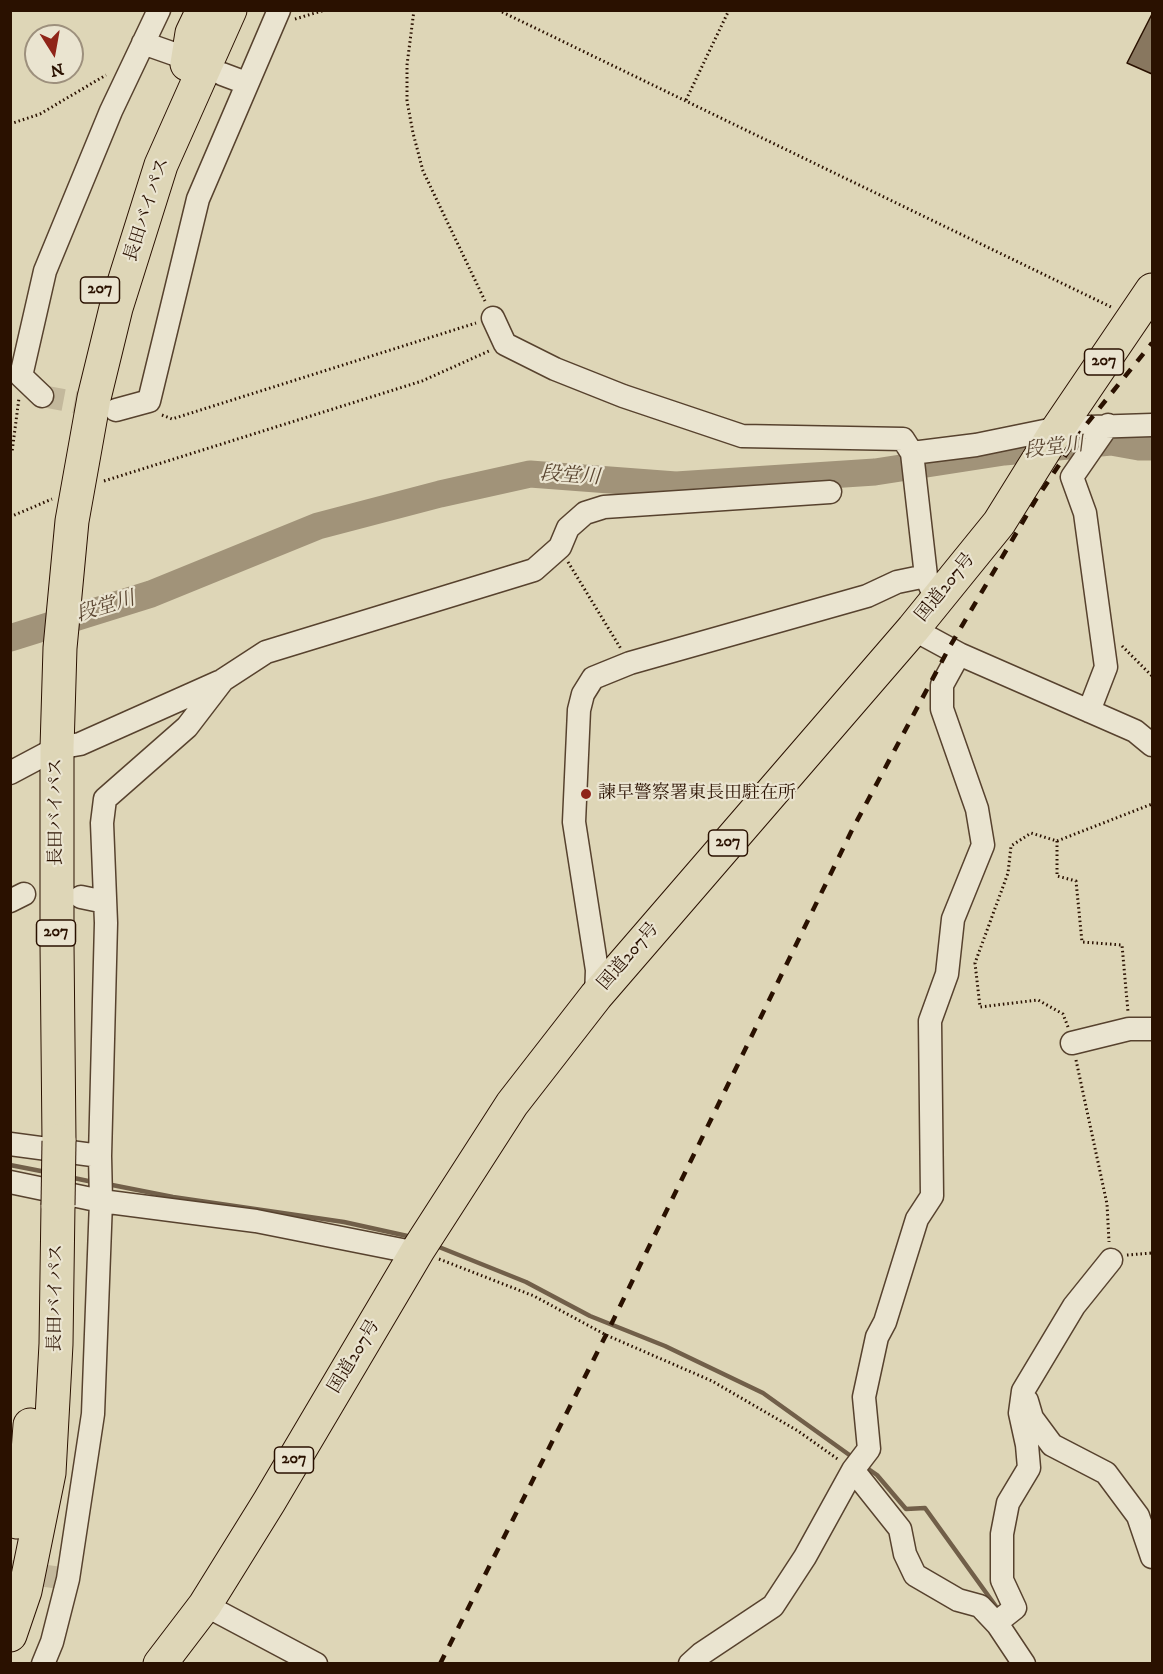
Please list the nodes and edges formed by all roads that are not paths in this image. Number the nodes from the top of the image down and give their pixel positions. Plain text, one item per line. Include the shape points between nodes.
1 (159, 10) edge
2 (203, 10) edge
3 (214, 10) edge
4 (230, 10) edge
5 (240, 10) edge
6 (275, 18) edge
7 (143, 43) junction
8 (199, 65) junction
9 (246, 83) junction
10 (1152, 290) edge
11 (493, 318) road end
12 (42, 396) tunnel mouth
13 (116, 410) tunnel mouth
14 (1152, 425) edge
15 (1108, 426) junction
16 (1057, 431) junction
17 (912, 453) junction
18 (830, 492) dead end
19 (931, 588) junction
20 (913, 629) junction
21 (959, 654) junction
22 (223, 680) junction
23 (1089, 711) junction
24 (48, 740) junction
25 (1152, 745) edge
26 (10, 773) edge
27 (81, 897) dead end
28 (105, 902) junction
29 (596, 996) junction
30 (1152, 1029) edge
31 (1072, 1043) road end
32 (36, 1141) edge
33 (101, 1181) junction
34 (35, 1195) edge
35 (421, 1245) junction
36 (1111, 1260) road end
37 (1023, 1391) junction
38 (857, 1464) junction
39 (10, 1556) edge
40 (1152, 1557) edge
41 (205, 1605) junction
42 (1005, 1617) junction
43 (10, 1635) edge
44 (43, 1664) edge
45 (160, 1664) edge
46 (316, 1664) edge
47 (690, 1664) edge
48 (1024, 1664) edge

1 - 7 street
2 - 8 highway via 192,33
3 - 8 highway, 長田バイパス / 207
4 - 8 highway, 長田バイパス / 207
5 - 8 highway
6 - 9 street
7 - 8 street
7 - 12 street via 45,271 21,376
8 - 9 street
8 - 24 highway, 長田バイパス / 207 via 161,165 116,308 65,510 44,620
9 - 13 street via 198,199 149,401
10 - 16 highway, 国道207号 / 207
11 - 17 street via 505,344 555,369 742,436 903,439
14 - 15 street
15 - 16 street
15 - 23 street via 1072,477 1085,513 1106,667
16 - 17 street
16 - 19 highway, 国道207号 / 207 via 999,523
17 - 19 street
18 - 22 street via 604,507 585,513 568,528 560,547 534,570 266,652
19 - 20 highway, 国道207号 / 207
19 - 29 street via 897,582 867,596 630,663 593,678 579,710 574,822 597,970
20 - 21 street
20 - 29 highway, 国道207号 / 207
21 - 23 street
21 - 38 street via 942,685 942,709 977,809 983,844 954,919 947,974 930,1022 932,1196 917,1219 877,1337 864,1397 870,1449
22 - 24 street via 80,744
22 - 28 street via 187,727 105,799
23 - 25 street via 1135,731
24 - 26 street
24 - 32 highway, 長田バイパス / 207
27 - 28 street
28 - 33 street
29 - 35 highway, 国道207号 / 207 via 512,1104
30 - 31 street via 1129,1029
32 - 33 street
32 - 34 highway, 長田バイパス / 207
33 - 34 street
33 - 35 street via 256,1221
33 - 44 street via 93,1414 68,1579
34 - 39 highway, 長田バイパス / 207 via 33,1375 27,1465
34 - 43 highway, 長田バイパス / 207 via 56,1344 50,1473 25,1591
35 - 41 highway, 国道207号 / 207
36 - 37 street via 1074,1306
37 - 40 street via 1032,1418 1052,1445 1106,1473 1138,1516
37 - 42 street via 1020,1413 1029,1468 1008,1503 1002,1534
38 - 42 street via 900,1529 915,1575 958,1600
38 - 47 street via 773,1606
41 - 45 highway, 国道207号 / 207
41 - 46 street
42 - 48 street

